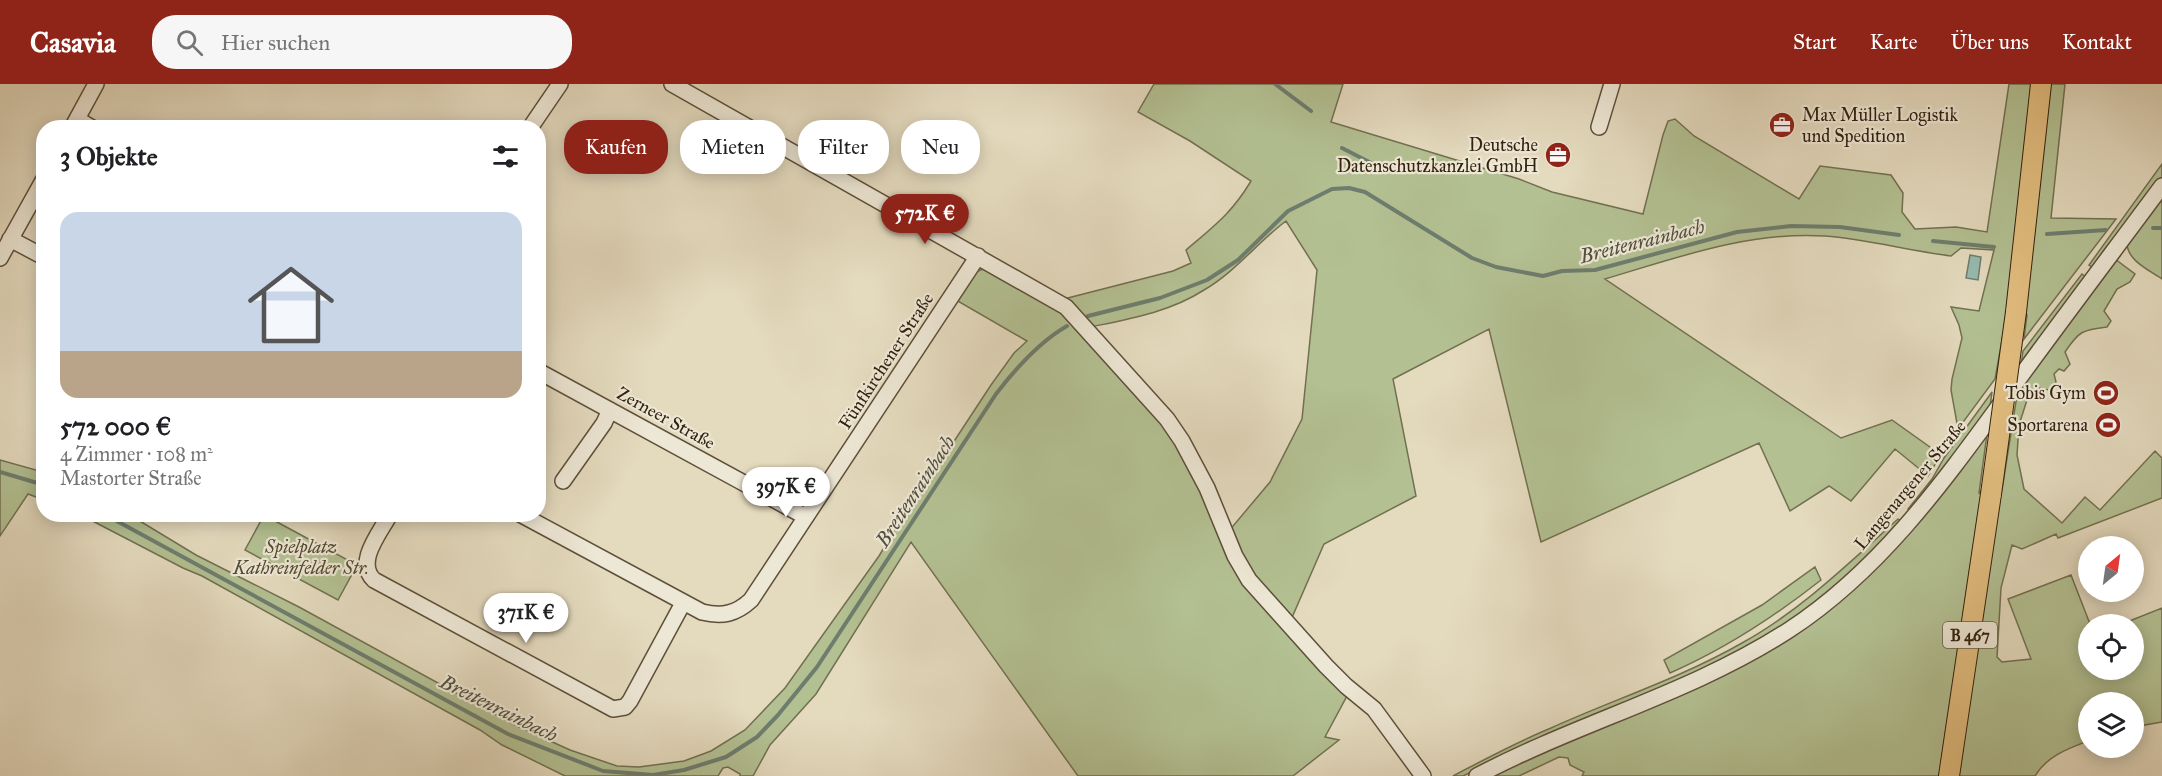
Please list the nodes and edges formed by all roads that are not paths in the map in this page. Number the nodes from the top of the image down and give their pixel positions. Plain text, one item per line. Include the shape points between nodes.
1 (96, 84) edge
2 (560, 84) edge
3 (672, 84) edge
4 (1612, 84) edge
5 (2041, 84) edge
6 (77, 120) edge
7 (535, 120) edge
8 (1599, 127) dead end
9 (2162, 186) edge
10 (36, 193) edge
11 (10, 239) junction
12 (36, 253) edge
13 (978, 256) junction
14 (0, 258) edge
15 (546, 374) edge
16 (610, 410) junction
17 (563, 482) dead end
18 (806, 517) junction
19 (386, 522) edge
20 (535, 522) edge
21 (683, 603) junction
22 (1423, 776) edge
23 (1477, 776) edge
24 (1949, 776) edge

1 - 6 street
2 - 7 street
3 - 13 street
4 - 8 street
5 - 24 main road, B 467, bridge via 2016,312
9 - 23 street, Langenargener Straße via 1940,484 1888,546 1850,583 1746,657
10 - 11 street
11 - 12 street
11 - 14 street
13 - 18 street, Fünfkirchener Straße
13 - 22 street via 1070,311 1167,420 1182,441 1249,580 1326,666 1374,709
15 - 16 street, Zerneer Straße
16 - 17 street
16 - 18 street, Zerneer Straße
18 - 21 street, Fünfkirchener Straße via 741,609 713,615
19 - 21 street via 367,558 369,576 613,709 625,707 630,701
20 - 21 street, Fünfkirchener Straße

